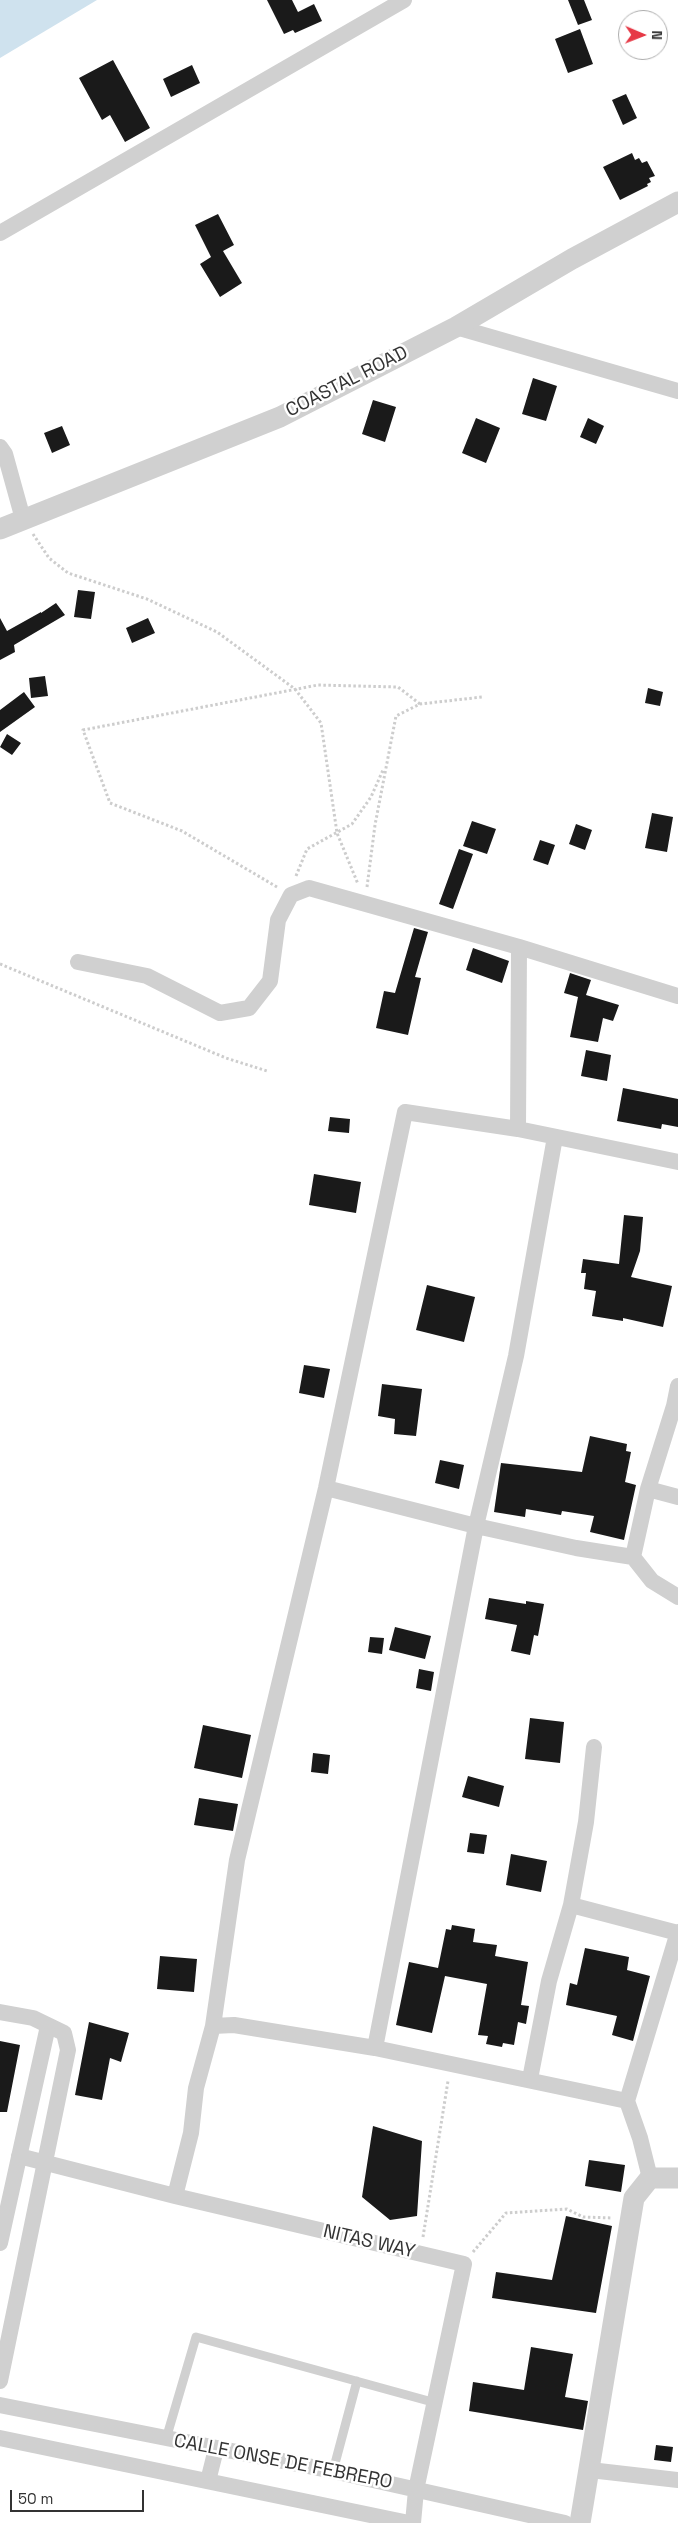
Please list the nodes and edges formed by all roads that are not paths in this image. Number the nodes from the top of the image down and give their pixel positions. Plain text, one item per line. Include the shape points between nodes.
1 (404, 0) edge
2 (678, 202) edge
3 (0, 233) edge
4 (456, 327) junction
5 (678, 391) edge
6 (0, 447) edge
7 (23, 520) junction
8 (0, 528) edge
9 (519, 948) junction
10 (78, 962) dead end
11 (678, 996) edge
12 (518, 1129) junction
13 (555, 1136) junction
14 (678, 1162) edge
15 (678, 1386) edge
16 (326, 1488) junction
17 (648, 1489) junction
18 (678, 1496) edge
19 (476, 1526) junction
20 (633, 1557) junction
21 (678, 1597) edge
22 (594, 1747) dead end
23 (571, 1905) junction
24 (678, 1933) edge
25 (0, 2012) edge
26 (48, 2026) junction
27 (213, 2026) junction
28 (375, 2048) junction
29 (530, 2079) junction
30 (627, 2101) junction
31 (19, 2156) junction
32 (44, 2162) junction
33 (650, 2178) junction
34 (678, 2178) edge
35 (175, 2196) junction
36 (0, 2243) edge
37 (0, 2381) edge
38 (357, 2381) junction
39 (436, 2403) junction
40 (0, 2405) edge
41 (0, 2438) edge
42 (166, 2439) junction
43 (216, 2449) junction
44 (590, 2470) junction
45 (333, 2472) junction
46 (678, 2480) edge
47 (208, 2481) junction
48 (416, 2490) junction
49 (409, 2523) edge
50 (413, 2523) edge
51 (565, 2523) edge
52 (580, 2523) edge

1 - 3 street
2 - 4 street, COASTAL ROAD
4 - 5 street
4 - 7 street, COASTAL ROAD via 280,417
6 - 7 street via 5,454
7 - 8 street, COASTAL ROAD
9 - 10 street via 309,888 291,895 278,920 270,981 249,1008 220,1013 147,976
9 - 11 street
9 - 12 street
12 - 13 street
12 - 16 street via 405,1112
13 - 14 street
13 - 19 street via 516,1356
15 - 17 street
16 - 19 street
16 - 27 street via 237,1860
17 - 18 street
17 - 20 street
19 - 20 street
19 - 28 street
20 - 21 street via 652,1582
22 - 23 street via 586,1822
23 - 24 street
23 - 29 street via 549,1981
24 - 30 street
25 - 26 street via 33,2018
26 - 31 street
26 - 32 street via 64,2033 68,2050
27 - 28 street via 234,2025
27 - 35 street via 196,2088 191,2133
28 - 29 street
29 - 30 street
30 - 33 street
31 - 32 street, NITAS WAY
31 - 36 street
32 - 35 street, NITAS WAY
32 - 37 street
33 - 34 street
33 - 44 street via 634,2198
35 - 39 street, NITAS WAY via 464,2264
38 - 39 lane
38 - 42 lane via 196,2337
38 - 45 lane
39 - 48 street
40 - 42 street, CALLE ONSE DE FEBRERO
41 - 47 street, CALLE ONSE DE FEBRERO
42 - 43 street, CALLE ONSE DE FEBRERO
43 - 45 street, CALLE ONSE DE FEBRERO
43 - 47 street
44 - 46 street
44 - 52 street
45 - 48 street, CALLE ONSE DE FEBRERO
47 - 49 street, CALLE ONSE DE FEBRERO
48 - 50 street
48 - 51 street, CALLE ONSE DE FEBRERO

